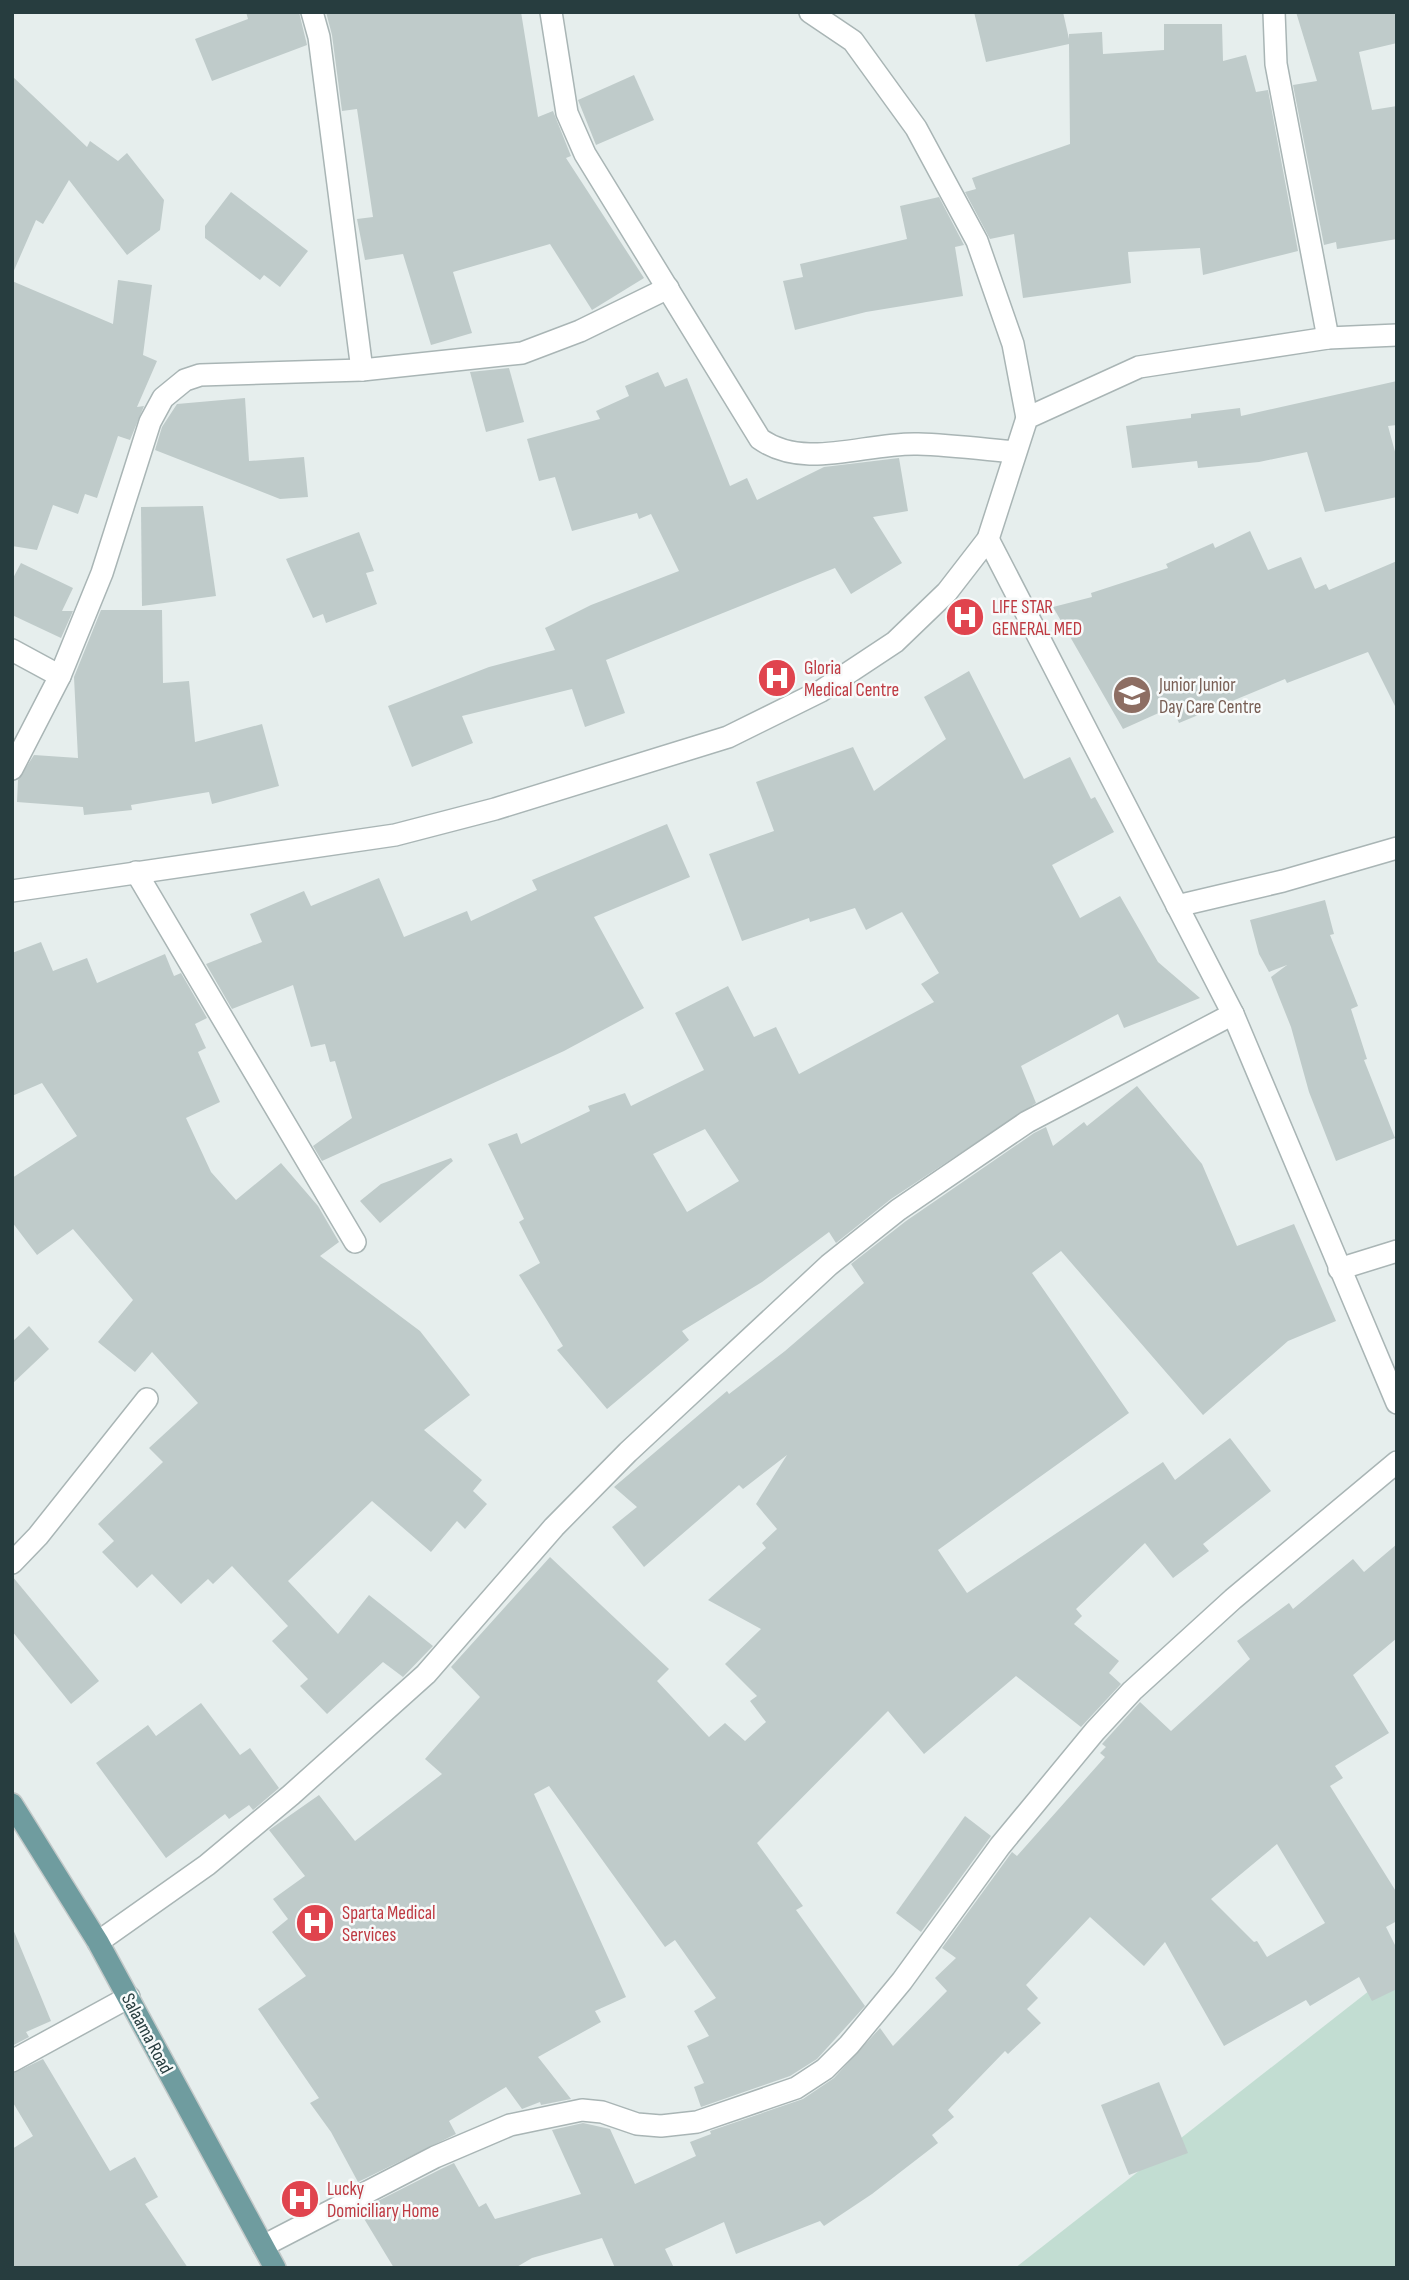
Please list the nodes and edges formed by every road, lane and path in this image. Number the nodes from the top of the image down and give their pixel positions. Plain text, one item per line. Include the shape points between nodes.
1 (312, 12) edge
2 (551, 12) edge
3 (810, 12) edge
4 (1274, 12) edge
5 (668, 288) junction
6 (1397, 335) edge
7 (1328, 338) junction
8 (362, 370) junction
9 (1027, 418) junction
10 (1015, 452) junction
11 (988, 540) junction
12 (12, 650) edge
13 (60, 676) junction
14 (12, 769) edge
15 (1397, 848) edge
16 (136, 872) junction
17 (12, 891) edge
18 (1177, 906) junction
19 (1233, 1014) junction
20 (355, 1242) dead end
21 (1397, 1251) edge
22 (1339, 1269) junction
23 (147, 1399) dead end
24 (1397, 1403) edge
25 (1397, 1462) edge
26 (12, 1563) edge
27 (12, 1804) edge
28 (98, 1942) junction
29 (129, 1997) junction
30 (12, 2061) edge
31 (263, 2246) junction
32 (275, 2268) edge

1 - 8 street
2 - 5 street via 567,113
3 - 9 street via 853,41 916,128 976,242 1013,344
4 - 7 street via 1276,64
5 - 8 street via 522,353
5 - 10 street via 760,439 775,450 803,455 915,444
6 - 7 street
7 - 9 street via 1139,367
8 - 13 street via 200,375 185,380 163,398 150,422 102,573
9 - 10 street
10 - 11 street
11 - 16 street via 947,592 895,642 821,691 728,737 396,835
11 - 18 street
12 - 13 street
13 - 14 street
15 - 18 street
16 - 17 street
16 - 20 street
18 - 19 street
19 - 22 street
19 - 28 street via 1027,1122 898,1210 830,1265 628,1452 554,1527 406,1693 207,1865
21 - 22 street
22 - 24 street
23 - 26 street
25 - 31 street via 1132,1691 1000,1846 902,1981 825,2069 796,2088 697,2122 662,2126 582,2110 510,2125 435,2157
27 - 28 main road, Salaama Road
28 - 29 main road, Salaama Road
29 - 30 street
29 - 31 main road, Salaama Road
31 - 32 main road, Salaama Road

